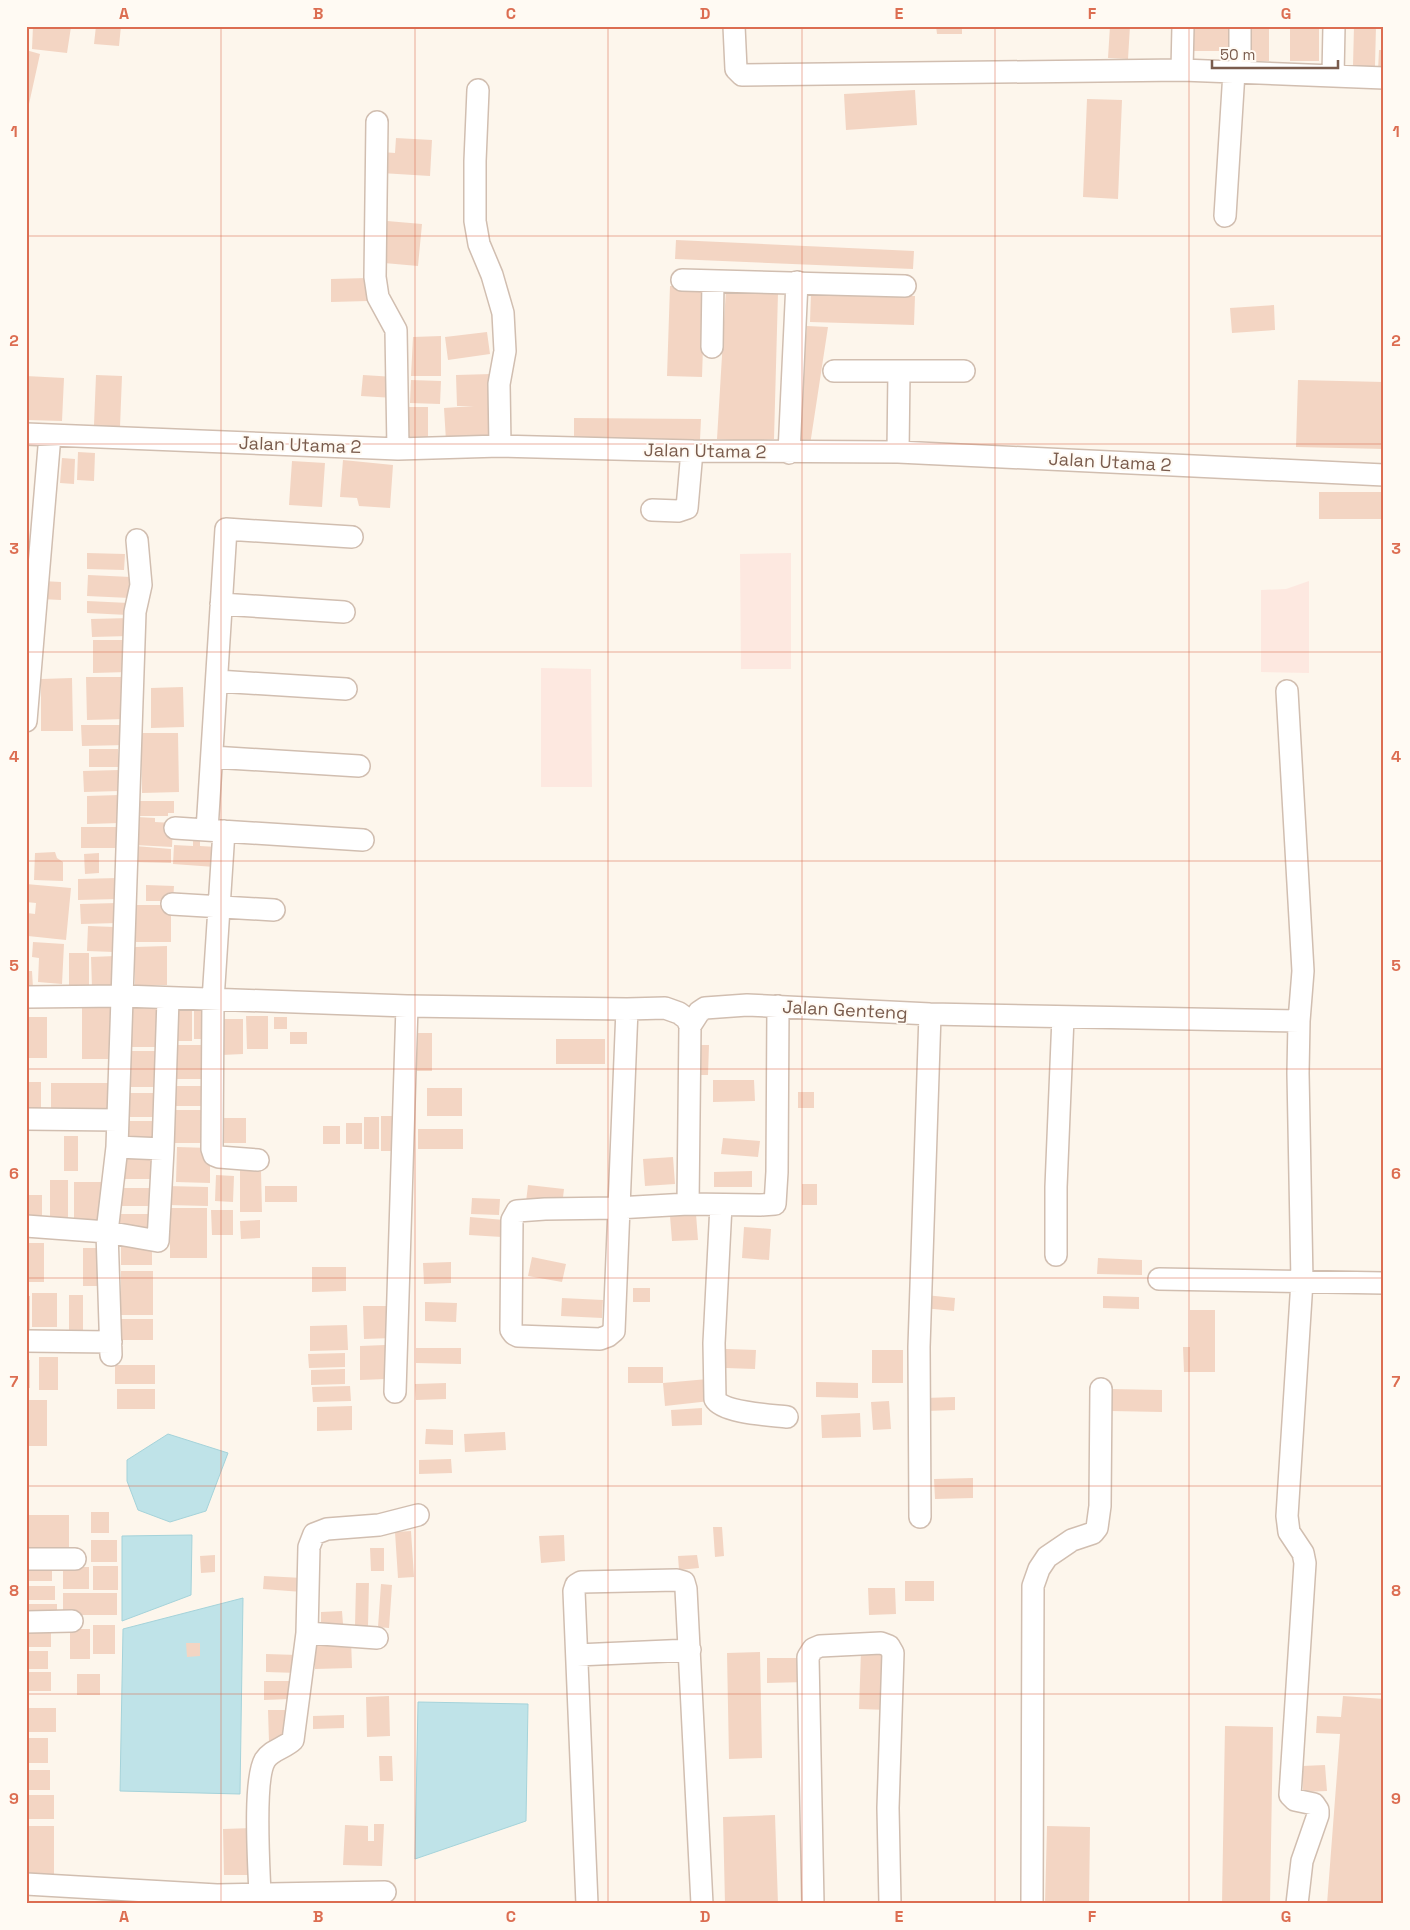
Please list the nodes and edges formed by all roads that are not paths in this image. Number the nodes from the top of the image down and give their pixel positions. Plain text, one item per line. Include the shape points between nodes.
1 (734, 26) edge
2 (1183, 26) edge
3 (1240, 26) edge
4 (1334, 26) edge
5 (1182, 70) junction
6 (1237, 72) junction
7 (1333, 76) junction
8 (1384, 78) edge
9 (478, 90) dead end
10 (378, 122) dead end
11 (1225, 216) dead end
12 (682, 280) dead end
13 (713, 281) junction
14 (797, 282) junction
15 (905, 286) dead end
16 (712, 348) dead end
17 (834, 371) dead end
18 (899, 371) junction
19 (964, 372) dead end
20 (26, 434) edge
21 (50, 435) junction
22 (500, 446) junction
23 (398, 449) junction
24 (692, 451) junction
25 (789, 452) junction
26 (898, 452) junction
27 (1384, 474) edge
28 (652, 510) dead end
29 (352, 537) dead end
30 (137, 540) dead end
31 (221, 604) junction
32 (344, 612) dead end
33 (217, 681) junction
34 (346, 688) dead end
35 (1288, 691) dead end
36 (26, 721) edge
37 (212, 757) junction
38 (360, 766) dead end
39 (175, 828) dead end
40 (216, 831) junction
41 (363, 840) dead end
42 (172, 904) dead end
43 (219, 907) junction
44 (274, 910) dead end
45 (123, 996) junction
46 (26, 997) edge
47 (168, 999) junction
48 (213, 1000) junction
49 (407, 1006) junction
50 (778, 1006) junction
51 (627, 1009) junction
52 (930, 1014) junction
53 (1064, 1017) junction
54 (1299, 1021) junction
55 (690, 1026) junction
56 (26, 1120) edge
57 (118, 1120) junction
58 (117, 1147) junction
59 (163, 1149) junction
60 (258, 1160) dead end
61 (688, 1204) junction
62 (721, 1205) junction
63 (618, 1208) junction
64 (26, 1226) edge
65 (107, 1232) junction
66 (1056, 1254) dead end
67 (1159, 1278) dead end
68 (1302, 1281) junction
69 (1384, 1283) edge
70 (26, 1341) edge
71 (1100, 1389) dead end
72 (395, 1392) dead end
73 (787, 1417) dead end
74 (418, 1516) dead end
75 (920, 1516) dead end
76 (26, 1559) edge
77 (75, 1559) dead end
78 (72, 1621) dead end
79 (26, 1622) edge
80 (307, 1633) junction
81 (377, 1638) dead end
82 (690, 1650) junction
83 (577, 1655) junction
84 (26, 1884) edge
85 (385, 1892) dead end
86 (260, 1895) junction
87 (216, 1899) edge
88 (587, 1904) edge
89 (702, 1904) edge
90 (813, 1904) edge
91 (890, 1904) edge
92 (1032, 1904) edge
93 (1297, 1904) edge

1 - 5 street via 736,69 742,75
2 - 5 street
3 - 6 street
4 - 7 street
5 - 6 street
6 - 7 street
6 - 11 street
7 - 8 street
9 - 22 street via 475,222 479,244 503,313 506,350 499,384
10 - 23 street via 376,276 378,297 396,330
12 - 13 street
13 - 14 street
13 - 16 street
14 - 15 street
14 - 25 street
17 - 18 street
18 - 19 street
18 - 26 street
20 - 21 street, Jalan Utama 2
21 - 23 street, Jalan Utama 2
21 - 36 street
22 - 23 street, Jalan Utama 2
22 - 24 street, Jalan Utama 2
24 - 25 street, Jalan Utama 2
24 - 28 street via 687,508
25 - 26 street, Jalan Utama 2
26 - 27 street, Jalan Utama 2
29 - 31 street via 226,529
30 - 45 street via 141,585 136,612
31 - 32 street
31 - 33 street
33 - 34 street
33 - 37 street
35 - 54 street via 1303,971
37 - 38 street
37 - 40 street
39 - 40 street
40 - 41 street
40 - 43 street
42 - 43 street
43 - 44 street
43 - 48 street
45 - 46 street
45 - 47 street
45 - 57 street
47 - 48 street
47 - 59 street
48 - 49 street
48 - 60 street via 212,1149 219,1157
49 - 51 street
49 - 72 street
50 - 52 street, Jalan Genteng
50 - 55 street, Jalan Genteng via 712,1006 699,1012
50 - 62 street via 776,1203
51 - 55 street via 672,1009 687,1019
51 - 63 street
52 - 53 street, Jalan Genteng
52 - 75 street via 919,1347
53 - 54 street, Jalan Genteng
53 - 66 street
54 - 68 street
55 - 61 street
56 - 57 street
57 - 58 street
58 - 59 street
58 - 65 street
59 - 65 street via 158,1240
61 - 62 street
61 - 63 street
62 - 73 street via 714,1343 715,1399 722,1406
63 - 63 street via 614,1330 600,1340 514,1334 511,1330 514,1214 545,1209
64 - 65 street
65 - 70 street via 111,1349
67 - 68 street
68 - 69 street
68 - 93 street via 1287,1516 1289,1532 1303,1553 1305,1563 1290,1795 1295,1800 1314,1804 1318,1816 1302,1861
71 - 92 street via 1098,1528 1047,1557 1038,1568 1033,1586
74 - 80 street via 379,1526 327,1529 314,1534 309,1547
76 - 77 street
78 - 79 street
80 - 81 street
80 - 86 street via 293,1740 266,1758 259,1779
82 - 83 street
82 - 83 street via 684,1582 581,1582 574,1591
82 - 89 street
83 - 88 street
84 - 87 street
85 - 86 street
86 - 87 street
90 - 91 street via 808,1657 813,1649 820,1646 881,1643 889,1646 893,1653 888,1808

